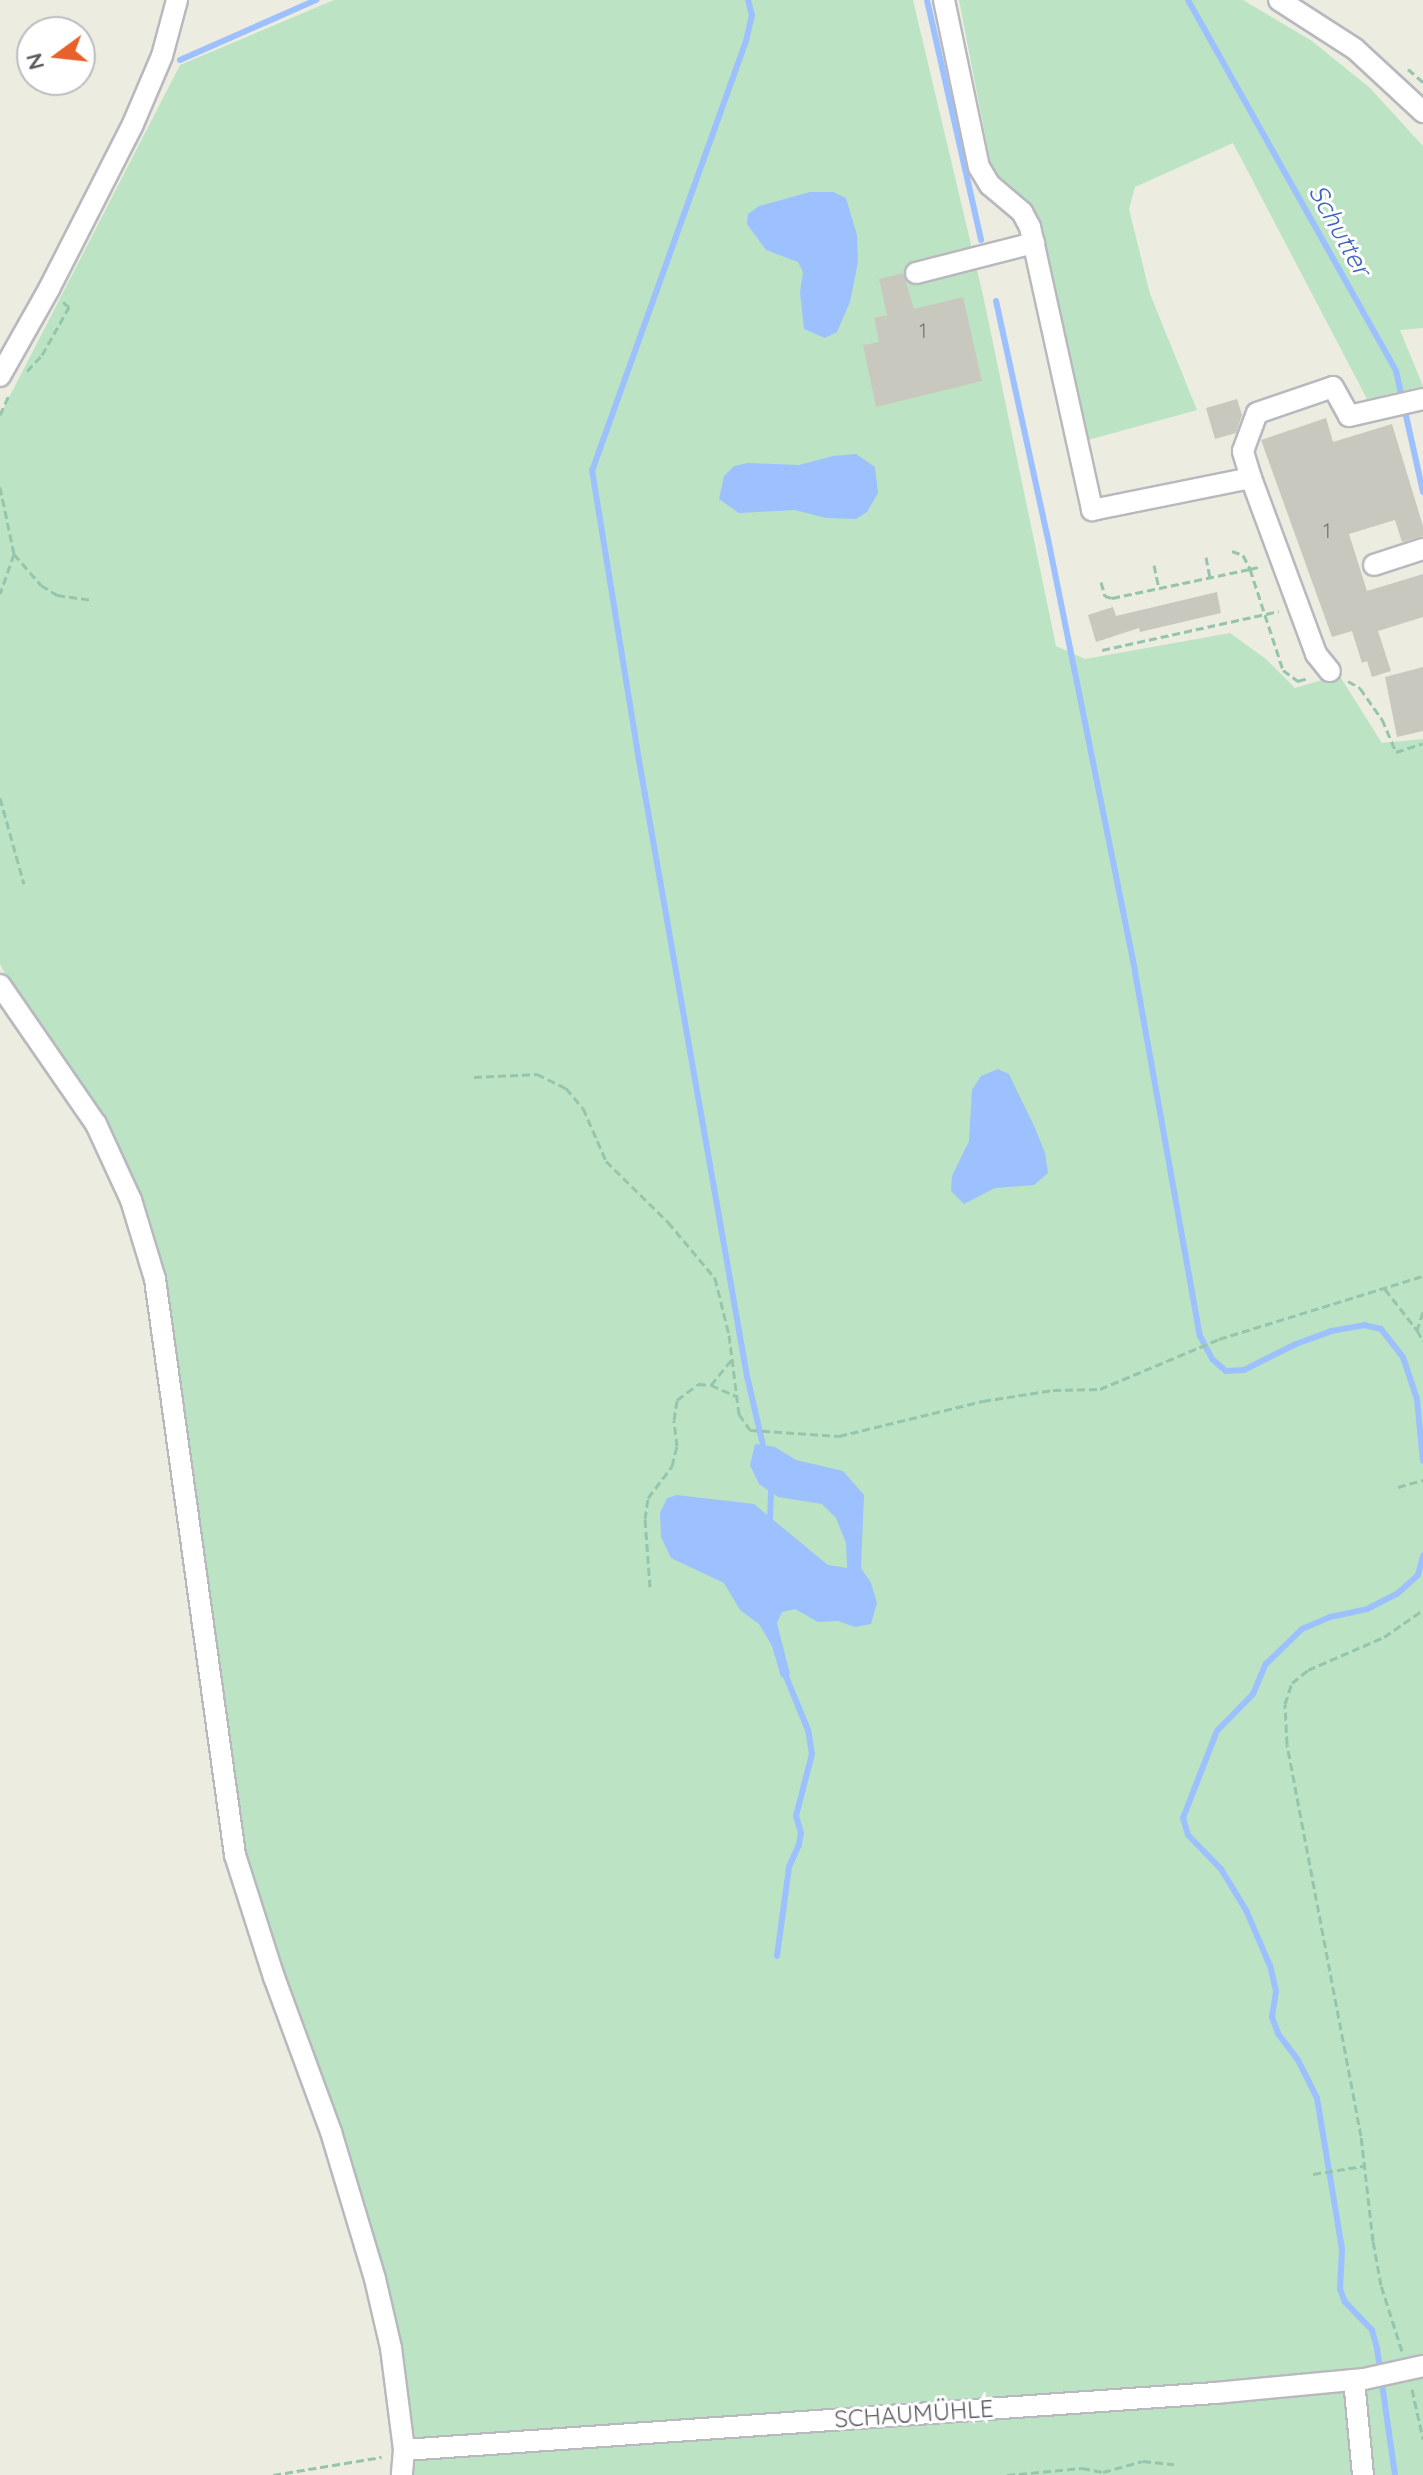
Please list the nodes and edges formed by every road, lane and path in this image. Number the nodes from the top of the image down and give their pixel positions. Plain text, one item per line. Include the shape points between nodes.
1 (177, 0) edge
2 (944, 0) edge
3 (1279, 0) edge
4 (1423, 112) edge
5 (1034, 243) junction
6 (916, 273) dead end
7 (0, 376) edge
8 (1410, 403) edge
9 (1251, 478) junction
10 (0, 487) edge
11 (1423, 549) edge
12 (1232, 551) dead end
13 (14, 554) junction
14 (1206, 557) dead end
15 (1281, 561) junction
16 (1154, 565) dead end
17 (1374, 565) dead end
18 (1250, 569) junction
19 (1210, 577) junction
20 (1101, 582) dead end
21 (1159, 588) junction
22 (0, 594) edge
23 (92, 600) dead end
24 (1298, 605) junction
25 (1265, 615) junction
26 (1102, 650) dead end
27 (1330, 671) junction
28 (1423, 743) edge
29 (0, 798) edge
30 (24, 884) dead end
31 (0, 985) edge
32 (474, 1077) dead end
33 (1423, 1276) edge
34 (1385, 1289) junction
35 (1423, 1312) edge
36 (1417, 1330) junction
37 (1423, 1341) edge
38 (732, 1359) junction
39 (711, 1385) junction
40 (736, 1396) junction
41 (1423, 1480) edge
42 (1398, 1487) dead end
43 (650, 1587) dead end
44 (1423, 1610) edge
45 (1363, 2166) junction
46 (1313, 2174) dead end
47 (1410, 2370) edge
48 (1359, 2380) junction
49 (1423, 2439) edge
50 (404, 2450) junction
51 (1174, 2464) dead end
52 (273, 2475) edge
53 (402, 2475) edge
54 (1007, 2475) edge
55 (1363, 2475) edge

1 - 7 street via 162,56 133,124
2 - 5 street via 979,167 990,185 1022,212
3 - 4 street via 1355,49
5 - 6 street
5 - 9 street via 1092,510
8 - 9 street via 1349,416 1333,387 1257,413 1243,451
9 - 15 street
10 - 13 path
11 - 17 street
12 - 18 path via 1243,555
13 - 22 path
13 - 23 path via 57,595
14 - 19 path
15 - 18 path
15 - 24 street
16 - 21 path
18 - 19 path
18 - 25 path
19 - 21 path
20 - 21 path via 1105,596 1112,598
24 - 25 path
24 - 27 street via 1316,654
25 - 26 path
25 - 27 path via 1283,670 1292,678 1298,681
27 - 28 path via 1360,688 1396,752
29 - 30 path
31 - 50 street via 96,1124 131,1200 155,1279 235,1855 331,2132 375,2279 391,2348
32 - 38 path via 537,1074 566,1088 583,1108 606,1161 715,1278
33 - 34 path
34 - 36 path
34 - 40 path via 1219,1339 1100,1389 983,1401 839,1436 750,1430 739,1414
35 - 36 path
36 - 37 path
38 - 39 path
38 - 40 path
39 - 40 path
39 - 43 path via 698,1384 677,1400 672,1466 648,1498
41 - 42 path
44 - 45 path via 1384,1637 1308,1670 1292,1683 1285,1704 1287,1744
45 - 46 path
45 - 47 path via 1381,2285
47 - 48 street, SCHAUMÜHLE
47 - 49 path
48 - 50 street, SCHAUMÜHLE
48 - 55 street
50 - 52 path
50 - 53 street
51 - 54 path via 1143,2461 1103,2472 1082,2468

